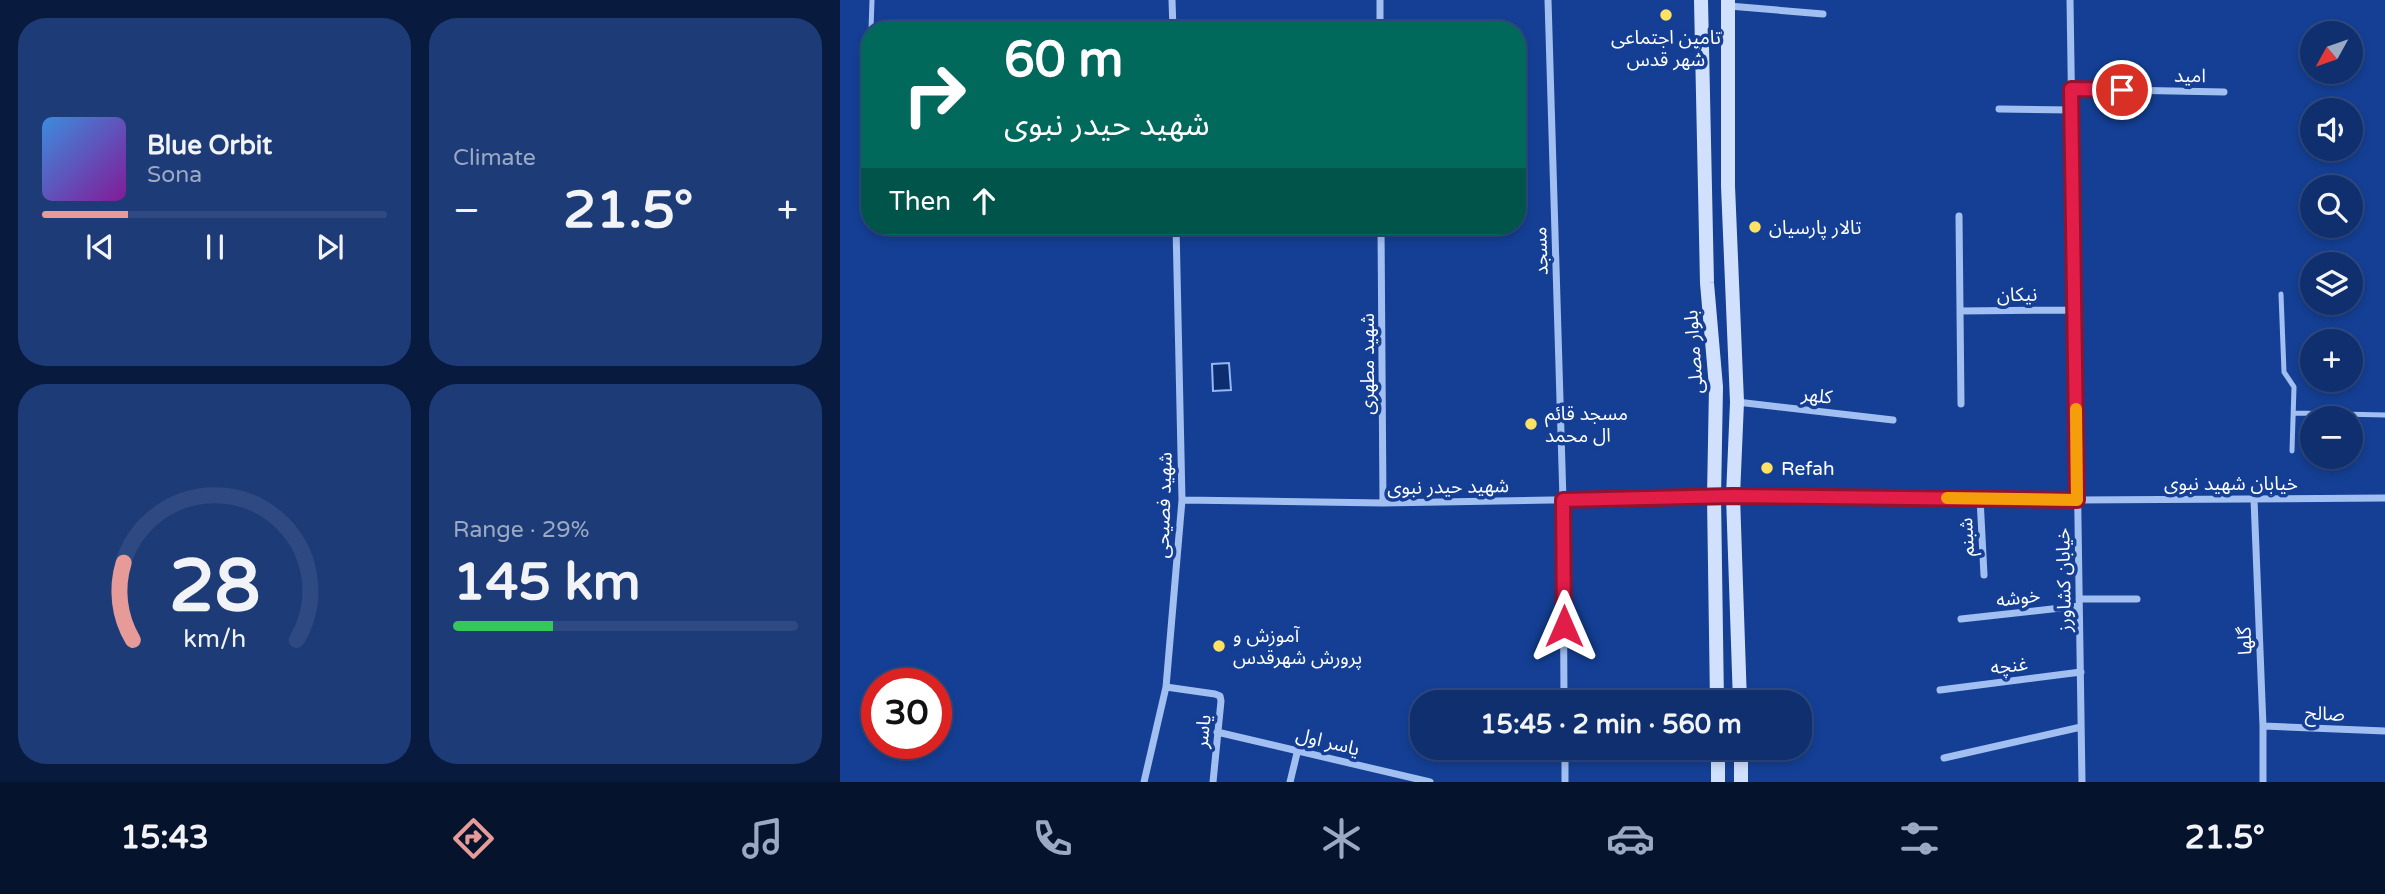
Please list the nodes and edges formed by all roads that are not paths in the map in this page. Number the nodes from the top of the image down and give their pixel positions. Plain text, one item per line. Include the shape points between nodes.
1 (872, 0) edge
2 (1172, 0) edge
3 (1380, 0) edge
4 (1548, 0) edge
5 (1701, 0) edge
6 (2070, 0) edge
7 (1728, 3) edge
8 (1823, 14) dead end
9 (871, 21) edge
10 (1173, 21) edge
11 (1380, 21) edge
12 (2071, 89) junction
13 (2224, 92) dead end
14 (1999, 109) dead end
15 (2072, 110) junction
16 (1959, 216) dead end
17 (1177, 235) edge
18 (1381, 235) edge
19 (2281, 294) dead end
20 (2075, 310) junction
21 (1960, 311) junction
22 (1737, 402) junction
23 (1961, 404) dead end
24 (2295, 412) junction
25 (2385, 415) edge
26 (1893, 420) dead end
27 (2292, 451) dead end
28 (1733, 496) junction
29 (1714, 497) junction
30 (1980, 498) junction
31 (2385, 498) edge
32 (2254, 499) junction
33 (1182, 500) junction
34 (1563, 500) junction
35 (2077, 500) junction
36 (1383, 503) junction
37 (1984, 575) dead end
38 (2137, 599) dead end
39 (2079, 602) junction
40 (1961, 620) dead end
41 (2081, 672) junction
42 (1166, 687) junction
43 (1564, 690) edge
44 (1717, 690) edge
45 (1740, 690) edge
46 (1940, 690) dead end
47 (2263, 726) junction
48 (2081, 727) junction
49 (2385, 731) edge
50 (1217, 732) junction
51 (1298, 749) junction
52 (1944, 758) dead end
53 (1565, 760) edge
54 (1718, 760) edge
55 (1741, 760) edge
56 (1144, 782) edge
57 (1213, 782) edge
58 (1290, 782) edge
59 (1430, 782) edge
60 (1565, 782) edge
61 (1718, 782) edge
62 (1741, 782) edge
63 (2082, 782) edge
64 (2263, 782) edge

1 - 9 lane
2 - 10 street
3 - 11 street
4 - 34 street, مسجد
5 - 29 main road, بلوار مصلی via 1707,283 1716,387
6 - 12 street, خیابان کشاورز
7 - 8 street
7 - 22 main road via 1728,186
12 - 13 street, امید
12 - 15 street, خیابان کشاورز
14 - 15 street
15 - 20 street, خیابان کشاورز
16 - 21 street
17 - 33 street, شهید فصیحی
18 - 36 street, شهید مطهری
19 - 24 lane via 2283,364 2294,387
20 - 21 street, نیکان
20 - 35 street, خیابان کشاورز
21 - 23 street
22 - 26 street, کلهر
22 - 28 main road
24 - 25 lane
24 - 27 lane
28 - 29 main road
28 - 30 street, خیابان شهید نبوی
28 - 45 main road
29 - 34 street, شهید حیدر نبوی
29 - 44 main road, بلوار مصلی
30 - 35 street, خیابان شهید نبوی
30 - 37 street, شبنم
31 - 32 street, خیابان شهید نبوی
32 - 35 street, خیابان شهید نبوی
32 - 47 street, گلها
33 - 36 street, شهید حیدر نبوی
33 - 42 street, شهید فصیحی
34 - 36 street, شهید حیدر نبوی
34 - 43 street, مسجد
35 - 39 street, خیابان کشاورز
38 - 39 street, خوشه
39 - 40 street, خوشه
39 - 41 street, خیابان کشاورز
41 - 46 street, غنچه
41 - 48 street, خیابان کشاورز
42 - 50 street, یاسر via 1220,696
42 - 56 street, شهید فصیحی
47 - 49 street, صالح
47 - 64 street, گلها
48 - 52 street
48 - 63 street, خیابان کشاورز
50 - 51 street, یاسر اول
50 - 57 street, یاسر
51 - 58 street
51 - 59 street, یاسر اول
53 - 60 street
54 - 61 main road
55 - 62 main road

